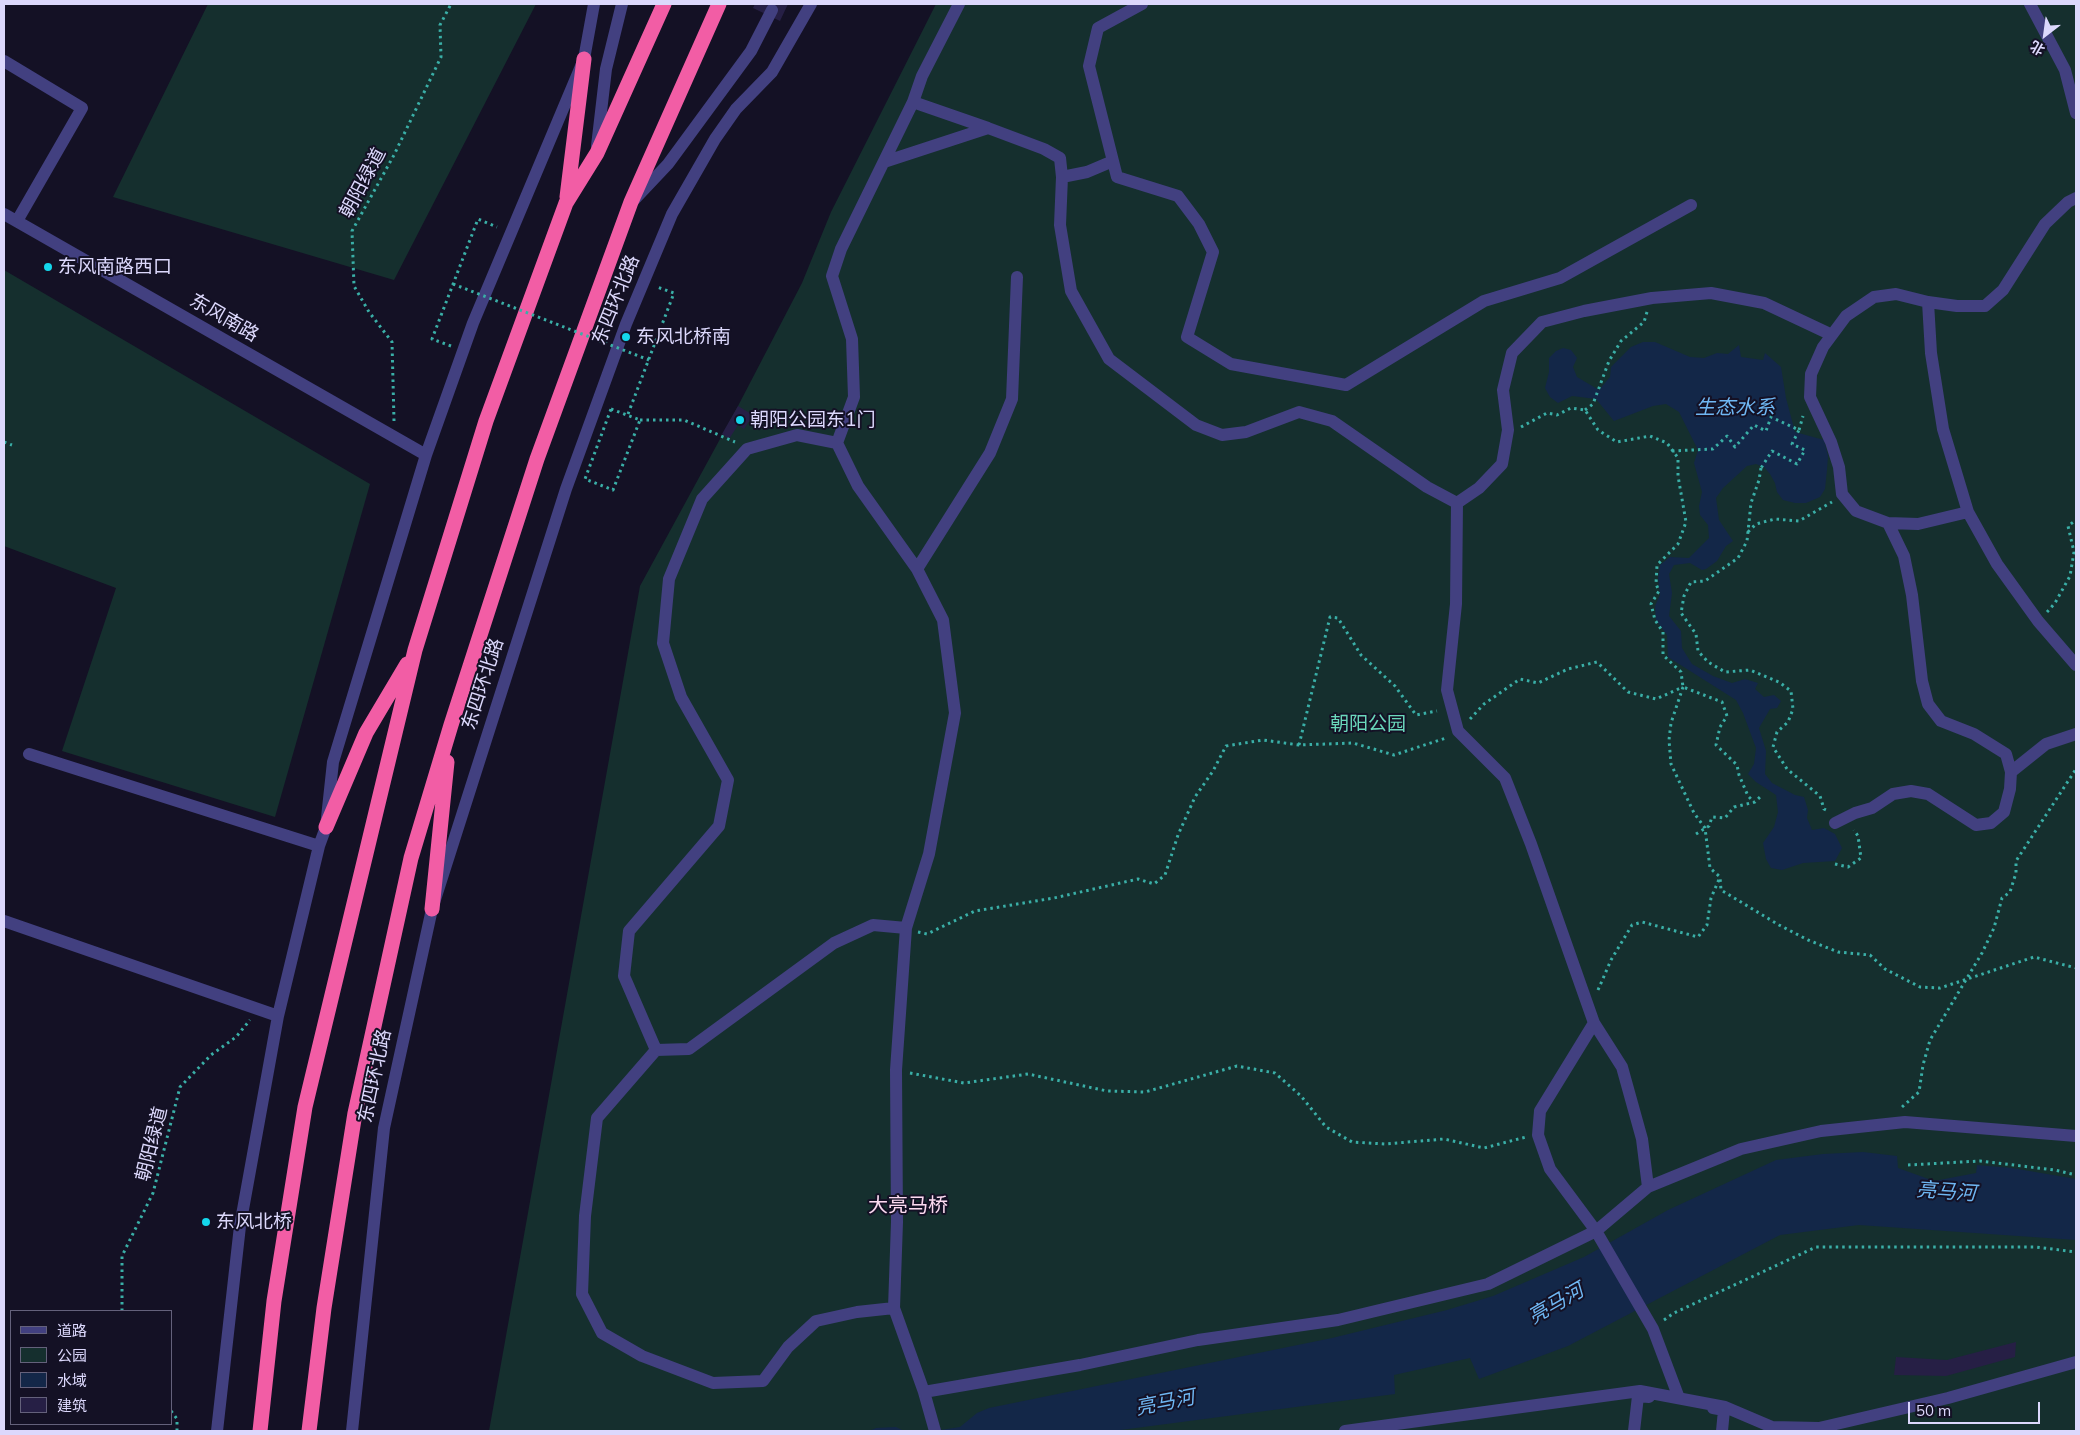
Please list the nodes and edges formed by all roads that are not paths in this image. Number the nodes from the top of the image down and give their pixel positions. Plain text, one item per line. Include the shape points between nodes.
1 (594, 4) edge
2 (622, 4) edge
3 (664, 4) edge
4 (719, 4) edge
5 (811, 4) edge
6 (959, 4) edge
7 (1142, 4) edge
8 (2030, 4) edge
9 (772, 10) dead end
10 (584, 59) junction
11 (4, 60) edge
12 (913, 102) junction
13 (2076, 113) edge
14 (988, 128) junction
15 (596, 153) junction
16 (1113, 161) junction
17 (884, 162) junction
18 (1062, 178) junction
19 (2076, 198) edge
20 (631, 202) junction
21 (566, 203) junction
22 (1691, 205) dead end
23 (4, 214) edge
24 (17, 221) junction
25 (1017, 277) dead end
26 (1928, 302) junction
27 (1832, 335) junction
28 (837, 443) junction
29 (426, 455) junction
30 (1457, 503) junction
31 (1968, 512) junction
32 (1888, 523) junction
33 (917, 569) junction
34 (415, 650) junction
35 (2076, 665) edge
36 (451, 724) junction
37 (2076, 734) edge
38 (29, 754) dead end
39 (2011, 772) junction
40 (1840, 820) road end
41 (326, 827) junction
42 (318, 846) junction
43 (432, 909) junction
44 (4, 921) edge
45 (906, 928) junction
46 (278, 1016) junction
47 (1594, 1023) junction
48 (656, 1050) junction
49 (2076, 1136) edge
50 (1648, 1187) junction
51 (1596, 1231) junction
52 (894, 1308) junction
53 (2076, 1362) edge
54 (924, 1392) junction
55 (1679, 1398) junction
56 (217, 1431) edge
57 (260, 1431) edge
58 (309, 1431) edge
59 (352, 1431) edge
60 (935, 1431) edge
61 (1345, 1431) edge
62 (1634, 1431) edge
63 (1722, 1431) edge

1 - 10 street
2 - 15 street via 606,69
3 - 15 highway
4 - 20 highway, 东四环北路
5 - 43 street, 东四环北路 via 772,72 736,109 715,139 672,214 626,324 566,489
6 - 12 street via 922,76
7 - 16 street via 1098,28 1089,66
8 - 13 street via 2065,70
9 - 20 street via 751,51 668,164
10 - 21 highway
10 - 29 street via 474,323
11 - 24 street via 82,108
12 - 14 street
12 - 17 street
14 - 17 street
14 - 18 street via 1060,158
15 - 21 highway
16 - 18 street via 1088,172
16 - 22 street via 1117,177 1178,196 1199,224 1213,252 1186,337 1231,364 1346,385 1484,301 1560,278
17 - 28 street via 841,249 832,276 852,339 854,397
18 - 30 street via 1060,225 1071,291 1109,359 1196,426 1222,435 1246,432 1299,412 1332,421 1427,488
19 - 26 street via 2045,224 2003,290 1985,306
20 - 36 highway, 东四环北路 via 538,459
21 - 34 highway via 486,421
23 - 24 street, 东风南路
24 - 29 street, 东风南路
25 - 33 street via 1012,399 990,453
26 - 27 street via 1896,294 1874,297 1846,316
26 - 31 street via 1931,352 1943,430
27 - 30 street via 1764,303 1711,293 1652,298 1542,322 1512,353 1503,390 1508,430 1502,464 1479,488
27 - 32 street via 1811,374 1810,397 1831,442 1842,494 1856,511
28 - 33 street via 858,486
28 - 48 street via 797,435 747,449 702,499 669,578 663,644 681,697 728,780 719,826 629,931 624,976
29 - 41 street via 333,762
30 - 47 street via 1456,604 1447,690 1458,732 1505,778
31 - 32 street via 1918,524
31 - 35 street via 1997,564 2038,622
32 - 39 street via 1904,556 1928,704 1941,720 1974,734 2006,754
33 - 45 street via 943,620 955,713 929,854
34 - 41 highway via 366,733
34 - 57 highway via 305,1107 274,1301
36 - 43 highway
36 - 58 highway, 东四环北路 via 411,858 355,1113 324,1308
37 - 39 street via 2046,744
38 - 42 street
39 - 40 street via 2004,812 1991,823 1976,825 1928,794 1911,791 1893,794 1872,808
41 - 42 street
42 - 46 street
43 - 59 street, 东四环北路 via 384,1128
44 - 46 street
45 - 48 street via 873,925 834,943 689,1049
45 - 52 street via 896,1070
46 - 56 street via 240,1226
47 - 50 street via 1622,1067 1642,1139
47 - 51 street via 1540,1111 1538,1135 1550,1169
48 - 52 street via 597,1118 585,1216 582,1294 602,1333 642,1356 713,1383 763,1381 788,1347 816,1321
49 - 50 street via 1905,1122 1821,1131 1741,1149
50 - 51 street
51 - 54 street via 1488,1284 1470,1289 1338,1320 1198,1340 1080,1365
51 - 55 street via 1653,1329
52 - 54 street
53 - 55 street via 1948,1398 1818,1428 1772,1426 1725,1407
54 - 60 street
55 - 61 street via 1640,1391
62 - 63 street via 1638,1396 1724,1410

